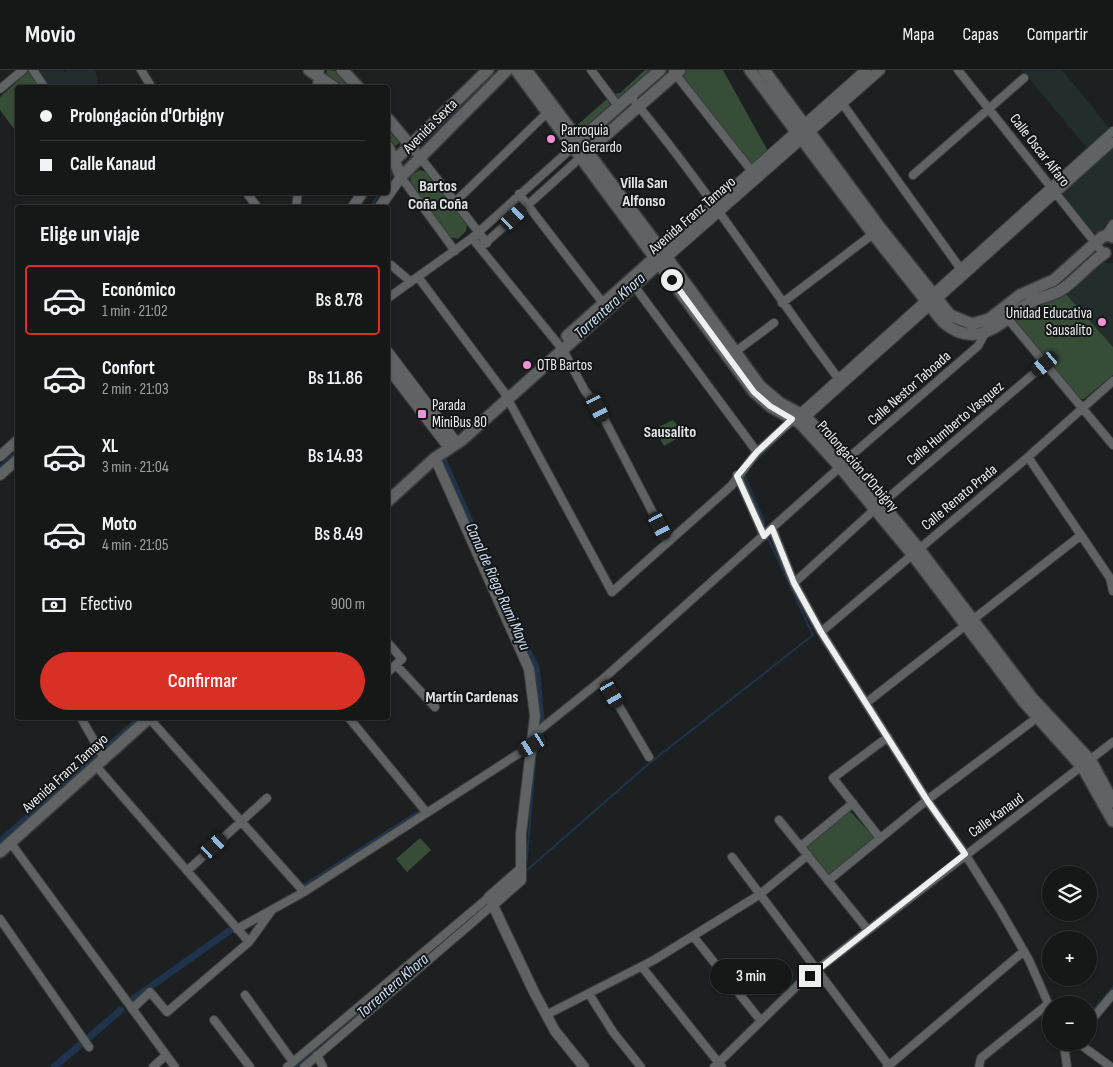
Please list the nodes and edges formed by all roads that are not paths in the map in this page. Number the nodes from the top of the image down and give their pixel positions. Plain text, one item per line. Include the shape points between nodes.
1 (23, 70) edge
2 (33, 70) edge
3 (140, 70) edge
4 (342, 70) edge
5 (488, 70) edge
6 (507, 70) edge
7 (516, 70) edge
8 (526, 70) edge
9 (591, 70) edge
10 (660, 70) edge
11 (750, 70) edge
12 (764, 70) edge
13 (866, 70) edge
14 (880, 70) edge
15 (958, 70) edge
16 (676, 71) edge
17 (316, 76) edge
18 (1024, 78) dead end
19 (43, 85) edge
20 (150, 85) edge
21 (330, 85) edge
22 (355, 85) edge
23 (0, 89) edge
24 (630, 96) junction
25 (842, 103) junction
26 (618, 106) junction
27 (638, 106) junction
28 (550, 109) junction
29 (989, 110) junction
30 (390, 121) edge
31 (804, 131) junction
32 (1113, 131) edge
33 (1113, 142) edge
34 (576, 144) junction
35 (415, 151) junction
36 (390, 154) edge
37 (584, 155) junction
38 (395, 170) edge
39 (755, 175) junction
40 (913, 175) dead end
41 (390, 182) edge
42 (1053, 189) junction
43 (519, 194) junction
44 (455, 202) junction
45 (528, 204) junction
46 (716, 209) junction
47 (1113, 225) edge
48 (873, 234) junction
49 (475, 235) junction
50 (487, 242) junction
51 (1107, 245) edge
52 (480, 248) junction
53 (455, 251) junction
54 (661, 257) junction
55 (391, 265) dead end
56 (960, 268) junction
57 (418, 277) junction
58 (411, 282) junction
59 (635, 287) junction
60 (390, 297) edge
61 (931, 300) junction
62 (604, 303) junction
63 (782, 303) junction
64 (1008, 319) junction
65 (774, 323) dead end
66 (985, 333) junction
67 (561, 347) junction
68 (735, 352) junction
69 (390, 355) edge
70 (1045, 364) junction
71 (390, 370) edge
72 (838, 378) junction
73 (1113, 381) edge
74 (506, 396) junction
75 (1082, 408) junction
76 (799, 418) junction
77 (15, 443) edge
78 (452, 445) junction
79 (1113, 445) edge
80 (757, 452) junction
81 (0, 456) edge
82 (1028, 457) junction
83 (435, 458) junction
84 (15, 462) edge
85 (843, 463) junction
86 (0, 475) edge
87 (737, 476) junction
88 (390, 499) edge
89 (878, 506) junction
90 (772, 528) junction
91 (764, 536) junction
92 (1080, 536) junction
93 (668, 542) junction
94 (916, 551) junction
95 (1112, 577) edge
96 (794, 583) junction
97 (1113, 591) edge
98 (969, 622) junction
99 (821, 632) junction
100 (390, 645) edge
101 (396, 665) junction
102 (390, 670) edge
103 (603, 679) junction
104 (866, 703) junction
105 (435, 707) dead end
106 (1038, 717) junction
107 (82, 720) edge
108 (147, 720) edge
109 (151, 720) edge
110 (352, 720) edge
111 (888, 737) junction
112 (532, 741) junction
113 (1113, 742) edge
114 (648, 757) dead end
115 (104, 758) junction
116 (1087, 764) junction
117 (96, 766) junction
118 (268, 798) dead end
119 (927, 800) junction
120 (1113, 802) edge
121 (853, 804) junction
122 (427, 812) junction
123 (779, 820) dead end
124 (241, 821) junction
125 (1113, 821) edge
126 (880, 838) junction
127 (10, 842) junction
128 (800, 846) junction
129 (0, 852) edge
130 (965, 854) junction
131 (808, 855) junction
132 (732, 858) dead end
133 (187, 871) junction
134 (828, 881) junction
135 (304, 892) junction
136 (759, 895) junction
137 (492, 900) junction
138 (274, 908) junction
139 (0, 919) edge
140 (237, 929) junction
141 (868, 930) junction
142 (693, 936) junction
143 (249, 942) junction
144 (1024, 951) junction
145 (642, 967) junction
146 (816, 971) junction
147 (244, 994) dead end
148 (589, 994) junction
149 (1113, 994) edge
150 (1045, 996) edge
151 (132, 1009) junction
152 (1042, 1013) edge
153 (1097, 1013) edge
154 (546, 1015) junction
155 (214, 1020) dead end
156 (761, 1021) junction
157 (89, 1047) dead end
158 (1066, 1051) edge
159 (1085, 1051) edge
160 (166, 1055) junction
161 (316, 1056) junction
162 (290, 1064) edge
163 (718, 1066) edge
164 (889, 1066) edge
165 (153, 1067) edge
166 (176, 1067) edge
167 (250, 1067) edge
168 (304, 1067) edge
169 (323, 1067) edge
170 (584, 1067) edge
171 (641, 1067) edge
172 (979, 1067) edge
173 (1067, 1067) edge
174 (1111, 1067) edge

1 - 23 street
2 - 19 street
3 - 20 street
4 - 22 main road
5 - 35 main road, Avenida Sexta
6 - 35 main road, Avenida Sexta
7 - 28 main road, Prolongación d'Orbigny
8 - 28 main road, Prolongación d'Orbigny
9 - 26 street
10 - 24 main road
11 - 31 main road
12 - 31 main road
13 - 31 street, Avenida Franz Tamayo
14 - 25 street, Avenida Franz Tamayo
15 - 29 street, Calle Oscar Alfaro
16 - 27 main road
16 - 39 street
17 - 21 main road
18 - 29 street
24 - 26 main road
24 - 27 street
25 - 31 street, Avenida Franz Tamayo
25 - 56 street
26 - 34 main road
27 - 37 main road
27 - 46 street
28 - 34 main road, Prolongación d'Orbigny
28 - 44 street
29 - 40 street
29 - 42 street, Calle Oscar Alfaro
30 - 35 main road
31 - 39 street, Avenida Franz Tamayo
31 - 48 main road
31 - 61 main road via 881,229
32 - 42 street
33 - 42 street
34 - 37 main road, Prolongación d'Orbigny
34 - 43 street
35 - 38 main road, Avenida Sexta
35 - 38 main road, Avenida Sexta
35 - 44 street
36 - 38 main road
37 - 45 street
37 - 54 main road, Prolongación d'Orbigny
38 - 41 street, Avenida Sexta
38 - 53 street
39 - 46 street, Avenida Franz Tamayo
42 - 51 street, Calle Oscar Alfaro
42 - 56 street
42 - 61 street
43 - 45 street
43 - 49 street
44 - 49 street
45 - 50 street
45 - 62 street
46 - 54 street, Avenida Franz Tamayo
46 - 63 street
47 - 51 street
48 - 61 main road
48 - 63 street
49 - 50 street
49 - 52 street
49 - 53 street
50 - 52 street
51 - 61 main road via 1054,280 1020,295 989,320 972,324 961,321
51 - 64 main road via 1060,290 1034,300
52 - 67 street
53 - 57 street
54 - 59 main road, Avenida Franz Tamayo
54 - 62 main road, Avenida Franz Tamayo
54 - 68 main road, Prolongación d'Orbigny
54 - 76 main road, Prolongación d'Orbigny via 754,392 770,406
55 - 58 street
56 - 61 street
57 - 58 street
57 - 74 street
58 - 60 street
59 - 67 main road, Avenida Franz Tamayo
59 - 80 street
61 - 66 main road via 952,330 965,334
61 - 72 street
61 - 76 street
62 - 67 main road, Avenida Franz Tamayo
63 - 72 street
64 - 66 main road
64 - 70 street
65 - 68 street
66 - 85 street, Calle Nestor Taboada via 978,346
67 - 74 main road, Avenida Franz Tamayo
67 - 93 street via 598,408
68 - 76 main road, Prolongación d'Orbigny via 766,392
69 - 78 street
70 - 75 street
70 - 89 street, Calle Humberto Vasquez
71 - 78 street
72 - 76 street
73 - 75 street, Calle Renato Prada
74 - 78 main road, Avenida Franz Tamayo via 458,436
74 - 93 street via 612,592
75 - 79 street
75 - 82 street, Calle Renato Prada
76 - 80 street
76 - 85 main road, Prolongación d'Orbigny
77 - 81 street
78 - 83 main road, Avenida Franz Tamayo
80 - 87 street
82 - 92 street
82 - 94 street, Calle Renato Prada
83 - 88 main road, Avenida Franz Tamayo
83 - 112 street via 529,669 534,716
84 - 86 street
85 - 89 main road, Prolongación d'Orbigny
85 - 90 street, Calle Nestor Taboada
87 - 91 street
87 - 93 street via 731,486
89 - 94 main road, Prolongación d'Orbigny
89 - 96 street, Calle Humberto Vasquez
90 - 91 street, Calle Nestor Taboada
90 - 96 street
91 - 103 street, Calle Nestor Taboada
92 - 95 street
92 - 98 street
94 - 98 main road, Prolongación d'Orbigny
94 - 99 street, Calle Renato Prada
95 - 97 street
96 - 99 street
98 - 104 street
98 - 106 main road, Prolongación d'Orbigny
98 - 116 main road, Prolongación d'Orbigny
99 - 104 street
100 - 101 street via 402,659
101 - 102 street
101 - 105 street
103 - 112 street, Calle Nestor Taboada
103 - 114 street
104 - 111 street
106 - 116 main road, Prolongación d'Orbigny
106 - 119 street
107 - 115 street
108 - 115 main road, Avenida Franz Tamayo
109 - 124 street
110 - 122 street
111 - 119 street
111 - 121 street via 833,778
112 - 122 street, Calle Nestor Taboada
112 - 137 street via 521,834 522,880
113 - 116 street, Calle Kanaud
115 - 117 main road, Avenida Franz Tamayo
116 - 120 main road, Prolongación d'Orbigny
116 - 125 main road, Prolongación d'Orbigny
116 - 130 street, Calle Kanaud
117 - 127 main road, Avenida Franz Tamayo
117 - 133 street
118 - 124 street
119 - 126 street
119 - 130 street
121 - 126 street
121 - 128 street
122 - 135 street, Calle Nestor Taboada
123 - 128 street
124 - 133 street
124 - 135 street
126 - 134 street
127 - 129 main road, Avenida Franz Tamayo
127 - 151 street
128 - 131 street
130 - 141 street, Calle Kanaud
130 - 144 street
131 - 134 street
131 - 136 street
132 - 136 street
133 - 140 street
134 - 141 street
135 - 138 street, Calle Nestor Taboada
136 - 142 street
136 - 146 street
137 - 154 street
137 - 161 street
137 - 162 street
138 - 140 street, Calle Nestor Taboada
138 - 143 street
139 - 157 street
140 - 143 street
141 - 146 street, Calle Kanaud
142 - 145 street
142 - 156 street
143 - 151 street via 167,1012 150,992
144 - 150 street
144 - 164 street
145 - 148 street
145 - 163 street
146 - 156 street, Calle Kanaud
146 - 164 street
147 - 162 street
148 - 154 street
148 - 171 street
149 - 153 street
151 - 160 street
152 - 172 street via 982,1058
154 - 170 street
155 - 167 street
156 - 163 street, Calle Kanaud
158 - 173 street
159 - 174 street
160 - 165 street
160 - 166 street
161 - 168 street
161 - 169 street

